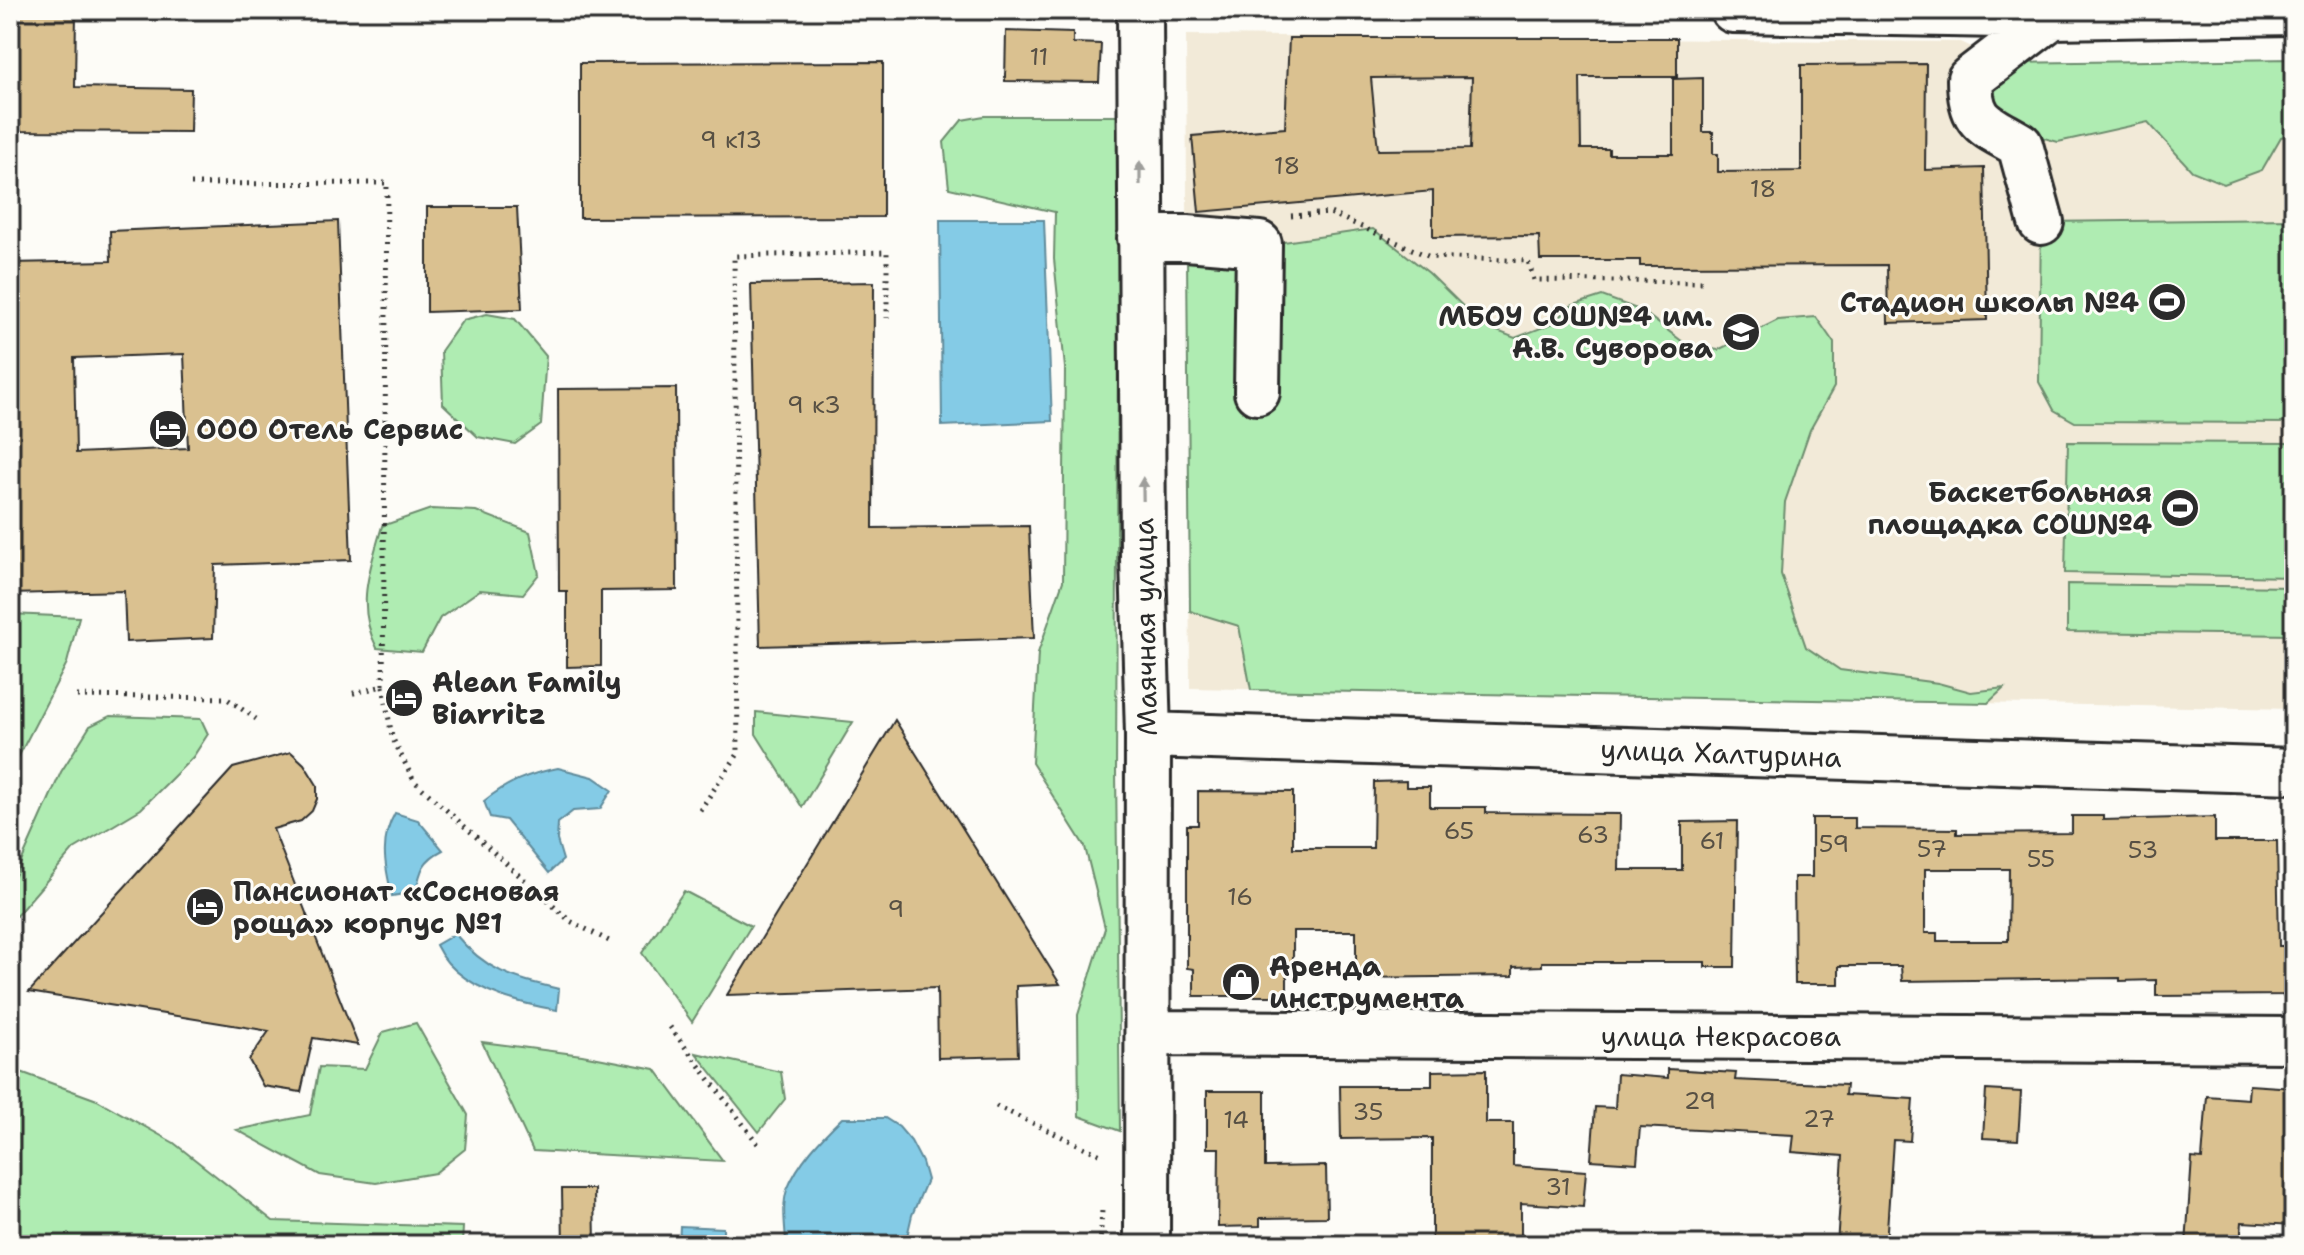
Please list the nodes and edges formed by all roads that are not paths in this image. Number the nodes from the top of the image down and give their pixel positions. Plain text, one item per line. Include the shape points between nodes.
1 (1140, 10) edge
2 (1733, 10) edge
3 (2294, 12) edge
4 (2052, 16) junction
5 (2041, 222) dead end
6 (1140, 238) junction
7 (1257, 392) dead end
8 (1148, 735) junction
9 (2294, 771) edge
10 (1148, 1033) junction
11 (2294, 1040) edge
12 (1147, 1245) edge

6 -> 1 street, Маячная улица
2 - 4 street
3 - 4 street
4 - 5 street via 1970,79 1970,103 1980,121 2020,145
6 - 7 street via 1259,244
8 -> 6 street, Маячная улица
8 - 9 street, улица Халтурина
8 - 10 street, Маячная улица
10 - 11 street, улица Некрасова
10 - 12 street, Маячная улица

